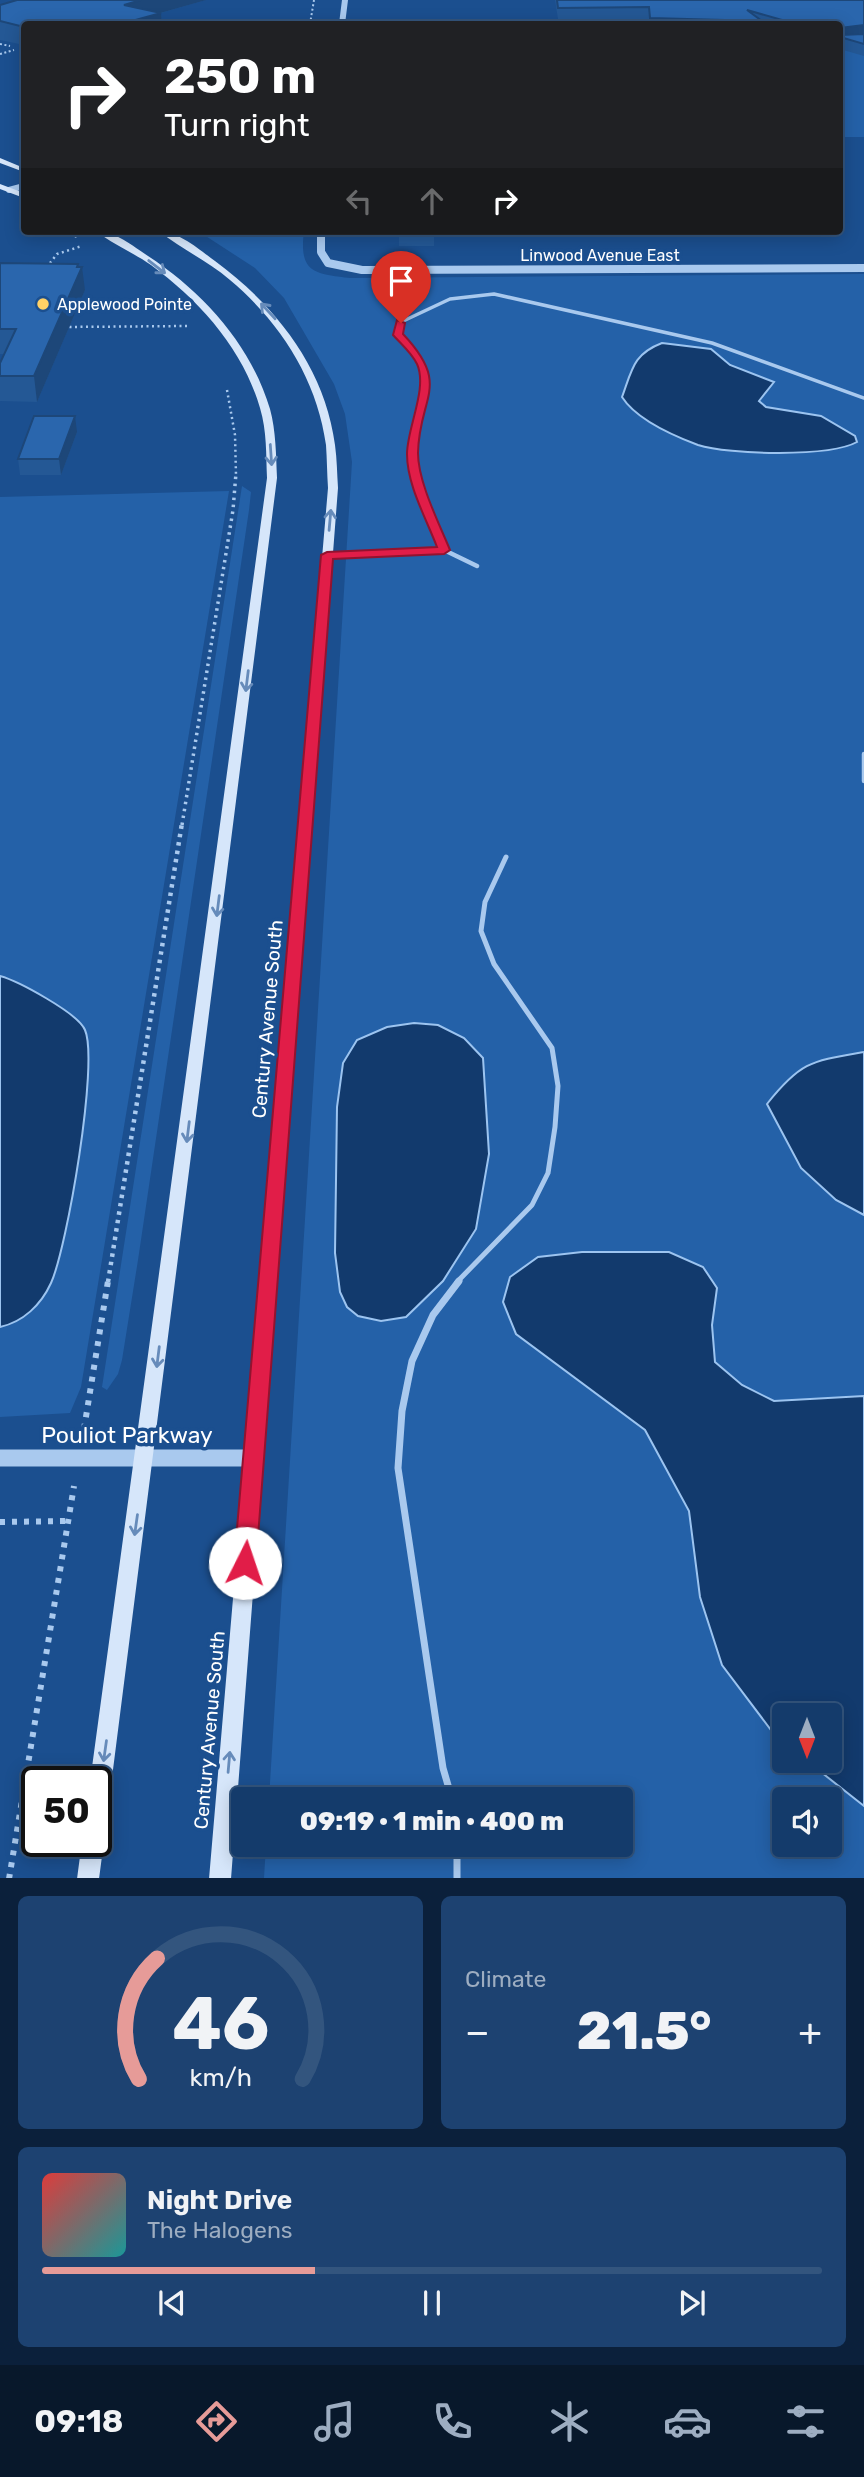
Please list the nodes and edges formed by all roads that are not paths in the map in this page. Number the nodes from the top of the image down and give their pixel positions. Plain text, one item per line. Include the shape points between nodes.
1 (345, 0) edge
2 (342, 21) edge
3 (0, 160) edge
4 (21, 169) edge
5 (0, 186) edge
6 (21, 187) edge
7 (9, 190) junction
8 (21, 196) edge
9 (107, 235) edge
10 (169, 235) edge
11 (321, 235) edge
12 (864, 268) edge
13 (864, 398) edge
14 (444, 550) junction
15 (327, 555) junction
16 (477, 566) dead end
17 (864, 754) edge
18 (864, 782) edge
19 (506, 856) dead end
20 (0, 1458) edge
21 (145, 1458) junction
22 (253, 1458) junction
23 (103, 1766) edge
24 (449, 1787) edge
25 (91, 1857) edge
26 (457, 1857) edge
27 (88, 1878) edge
28 (220, 1878) edge
29 (457, 1878) edge

1 - 2 street
3 - 4 main road
5 - 7 main road
6 - 7 street
7 - 8 main road
9 -> 21 main road via 179,284 228,337 264,407 272,478
15 -> 10 main road, Century Avenue South via 332,440 310,369 287,332 259,302 221,268
11 - 12 street, Linwood Avenue East via 324,261 336,266 407,271
13 - 14 lane via 712,343 516,298 479,294 450,299 401,323 398,329 424,367 412,453 415,474
14 - 15 lane
14 - 16 lane
15 - 22 main road, Century Avenue South
17 - 18 lane
19 - 24 lane via 482,911 481,931 488,952 552,1048 558,1085 552,1156 545,1188 528,1211 467,1269 416,1345 399,1426 400,1482
20 - 21 street, Pouliot Parkway
21 - 22 street, Pouliot Parkway
21 -> 23 main road
28 -> 22 main road, Century Avenue South
25 - 27 main road
26 - 29 lane

